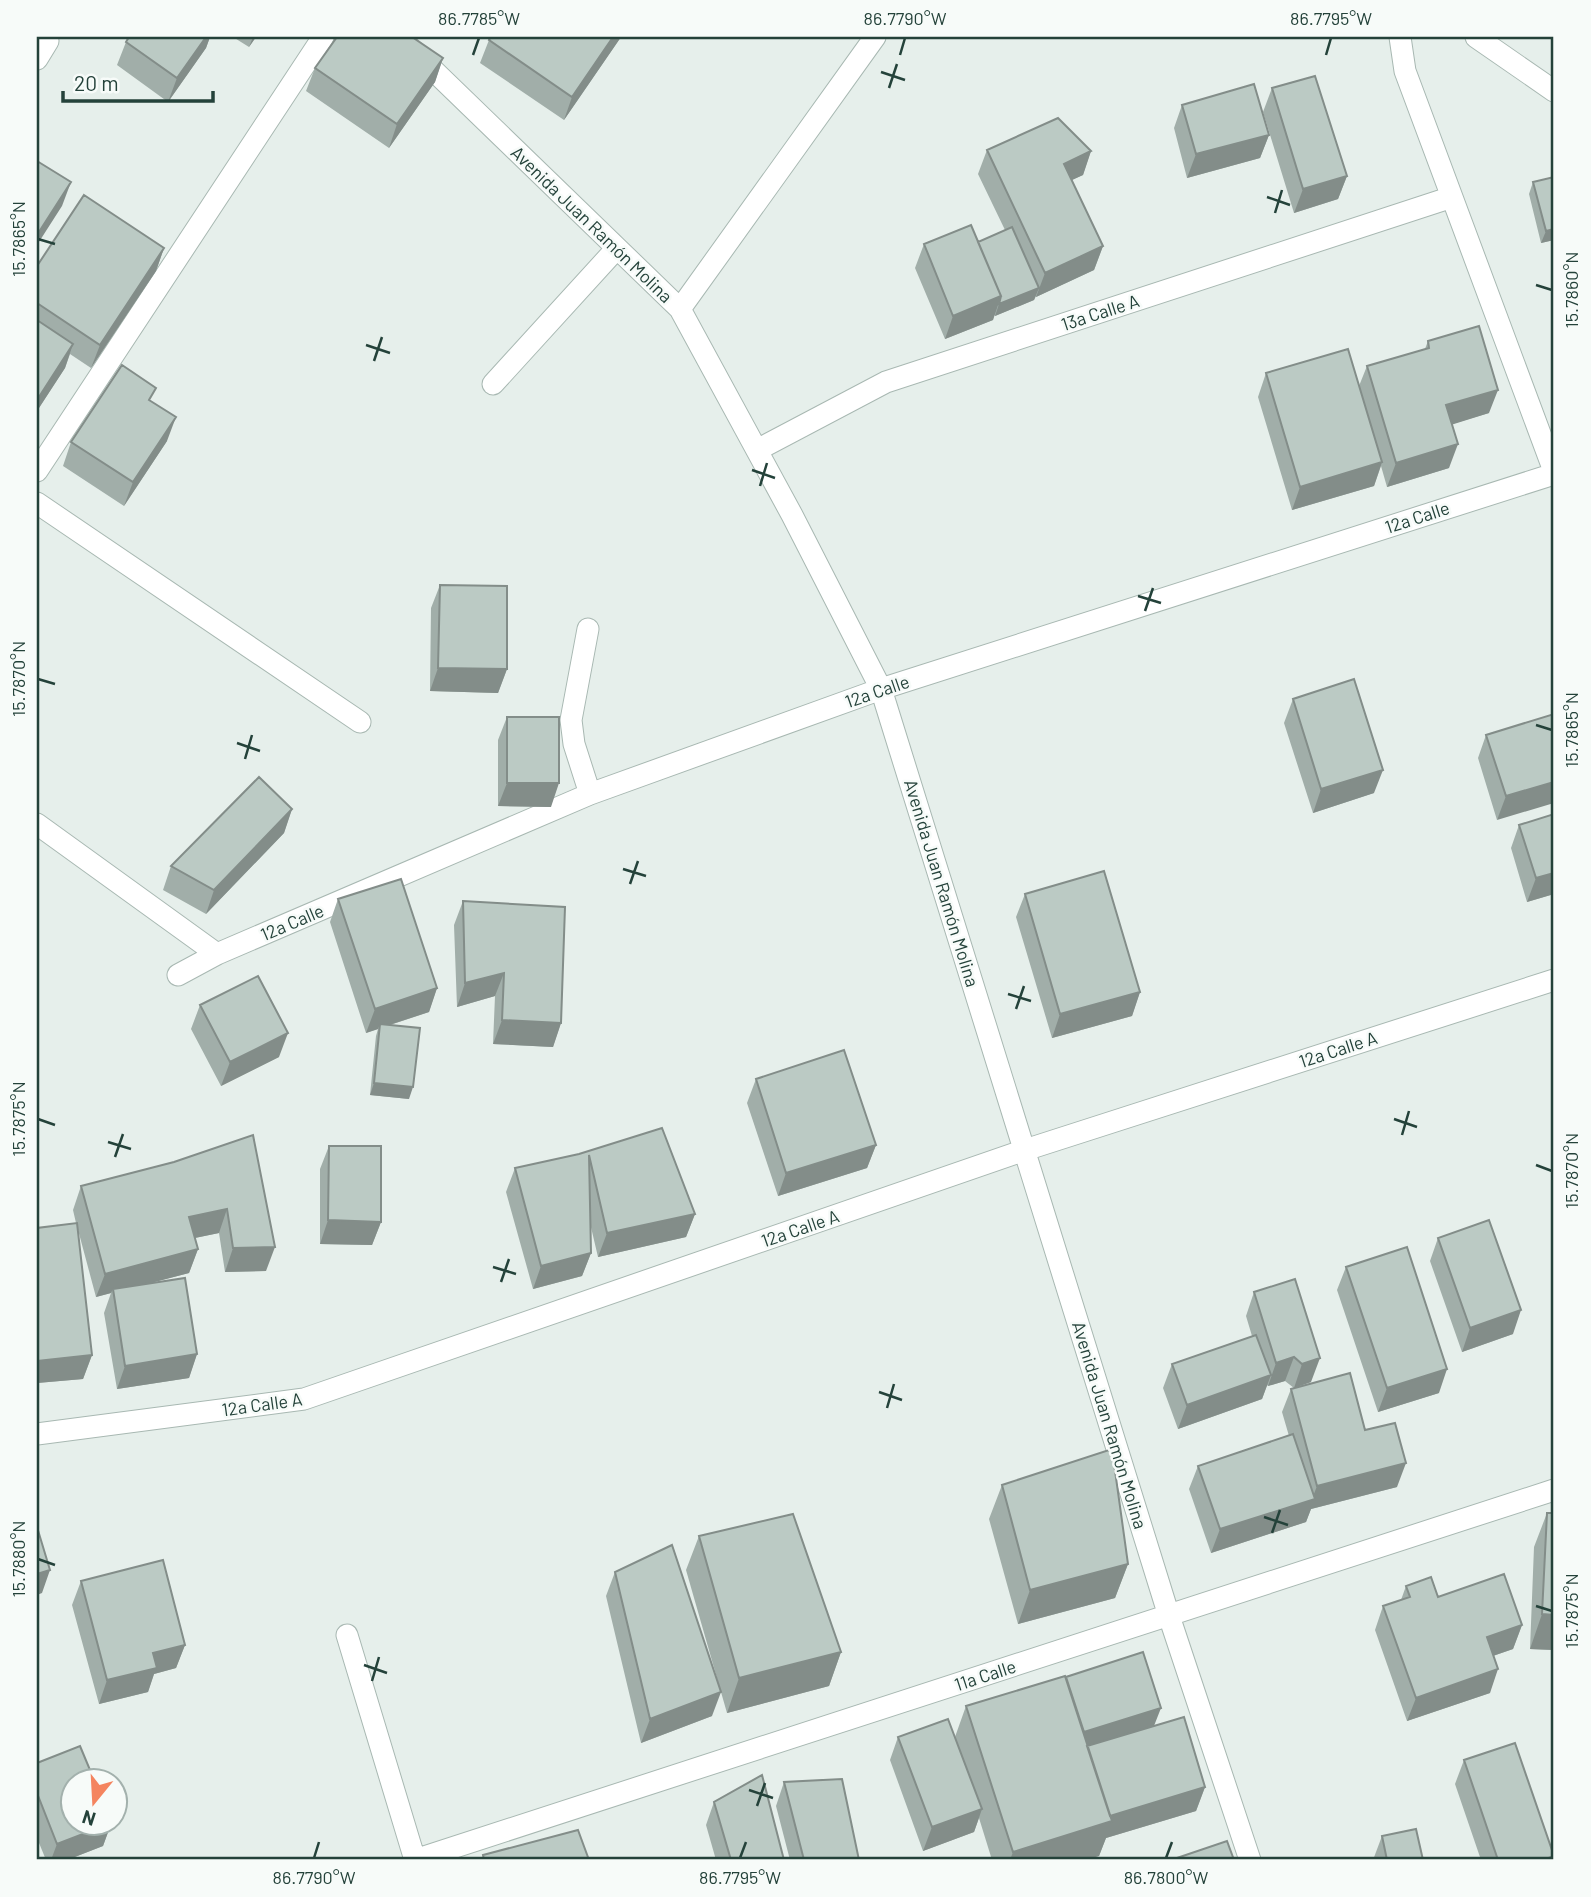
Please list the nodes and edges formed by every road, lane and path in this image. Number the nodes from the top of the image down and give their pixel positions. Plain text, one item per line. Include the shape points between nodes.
1 (323, 37) edge
2 (399, 37) edge
3 (875, 37) edge
4 (1399, 37) edge
5 (1476, 37) edge
6 (1554, 91) edge
7 (1452, 197) junction
8 (617, 248) junction
9 (680, 309) junction
10 (493, 384) dead end
11 (757, 450) junction
12 (37, 471) edge
13 (1554, 472) edge
14 (37, 503) edge
15 (588, 629) dead end
16 (881, 689) junction
17 (360, 722) dead end
18 (590, 794) junction
19 (37, 824) edge
20 (217, 954) junction
21 (178, 975) dead end
22 (1554, 980) edge
23 (1025, 1150) junction
24 (37, 1434) edge
25 (1554, 1490) edge
26 (1168, 1616) junction
27 (347, 1635) dead end
28 (415, 1860) edge
29 (1250, 1860) edge

1 - 12 street
2 - 8 street, Avenida Juan Ramón Molina
3 - 9 street
4 - 7 street via 1405,71
5 - 6 street
7 - 11 street, 13a Calle A via 886,382
7 - 13 street
8 - 9 street, Avenida Juan Ramón Molina
8 - 10 street
9 - 11 street, Avenida Juan Ramón Molina
11 - 16 street, Avenida Juan Ramón Molina
13 - 16 street, 12a Calle
14 - 17 street
15 - 18 street via 571,720
16 - 18 street, 12a Calle
16 - 23 street, Avenida Juan Ramón Molina
18 - 20 street, 12a Calle
19 - 20 street
20 - 21 street, 12a Calle
22 - 23 street, 12a Calle A
23 - 24 street, 12a Calle A via 304,1399
23 - 26 street, Avenida Juan Ramón Molina
25 - 26 street, 11a Calle
26 - 28 street, 11a Calle
26 - 29 street, Avenida Juan Ramón Molina
27 - 28 street

